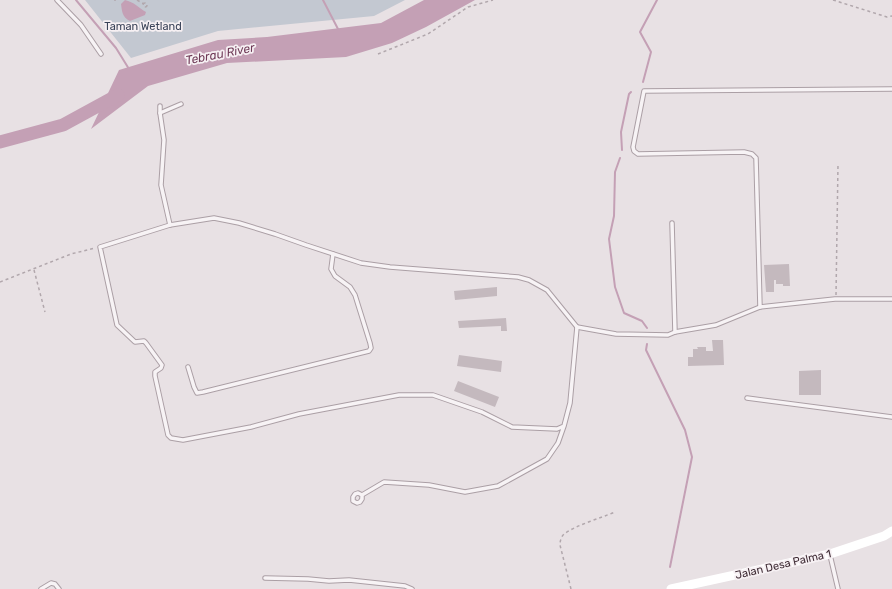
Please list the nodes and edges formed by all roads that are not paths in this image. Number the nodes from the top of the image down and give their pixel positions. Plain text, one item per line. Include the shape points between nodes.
1 (57, 0) edge
2 (101, 54) dead end
3 (892, 89) edge
4 (181, 104) dead end
5 (160, 106) dead end
6 (160, 113) junction
7 (672, 223) dead end
8 (170, 225) junction
9 (333, 254) junction
10 (892, 299) edge
11 (760, 307) junction
12 (577, 326) junction
13 (675, 332) junction
14 (188, 367) dead end
15 (747, 398) dead end
16 (892, 417) edge
17 (564, 426) junction
18 (362, 495) dead end
19 (892, 531) edge
20 (830, 554) junction
21 (265, 578) dead end
22 (41, 589) edge
23 (59, 589) edge
24 (412, 589) edge
25 (671, 589) edge
26 (838, 589) edge

1 - 2 lane via 81,25
3 - 11 lane via 644,91 633,147 638,154 744,152 756,158
4 - 6 lane
5 - 6 lane
6 - 8 lane via 164,140 161,185
7 - 13 lane
8 - 9 lane via 214,218 239,223
8 - 17 lane via 100,247 117,325 135,342 144,341 162,365 155,372 155,376 168,435 171,438 183,440 228,432 299,414 399,396 433,395 482,412 512,427 556,429
9 - 12 lane via 361,263 390,267 529,280 547,290
9 - 14 lane via 331,269 355,295 370,343 369,351 197,393
10 - 11 lane via 835,298
11 - 13 lane via 716,326
12 - 13 lane via 616,334 668,335
12 - 17 lane via 570,403
15 - 16 lane
17 - 18 lane via 558,443 547,459 498,486 465,492 429,485 384,482
19 - 20 street, Jalan Desa Palma 1
20 - 25 street, Jalan Desa Palma 1
20 - 26 lane
21 - 24 lane via 349,580
22 - 23 lane via 51,583

